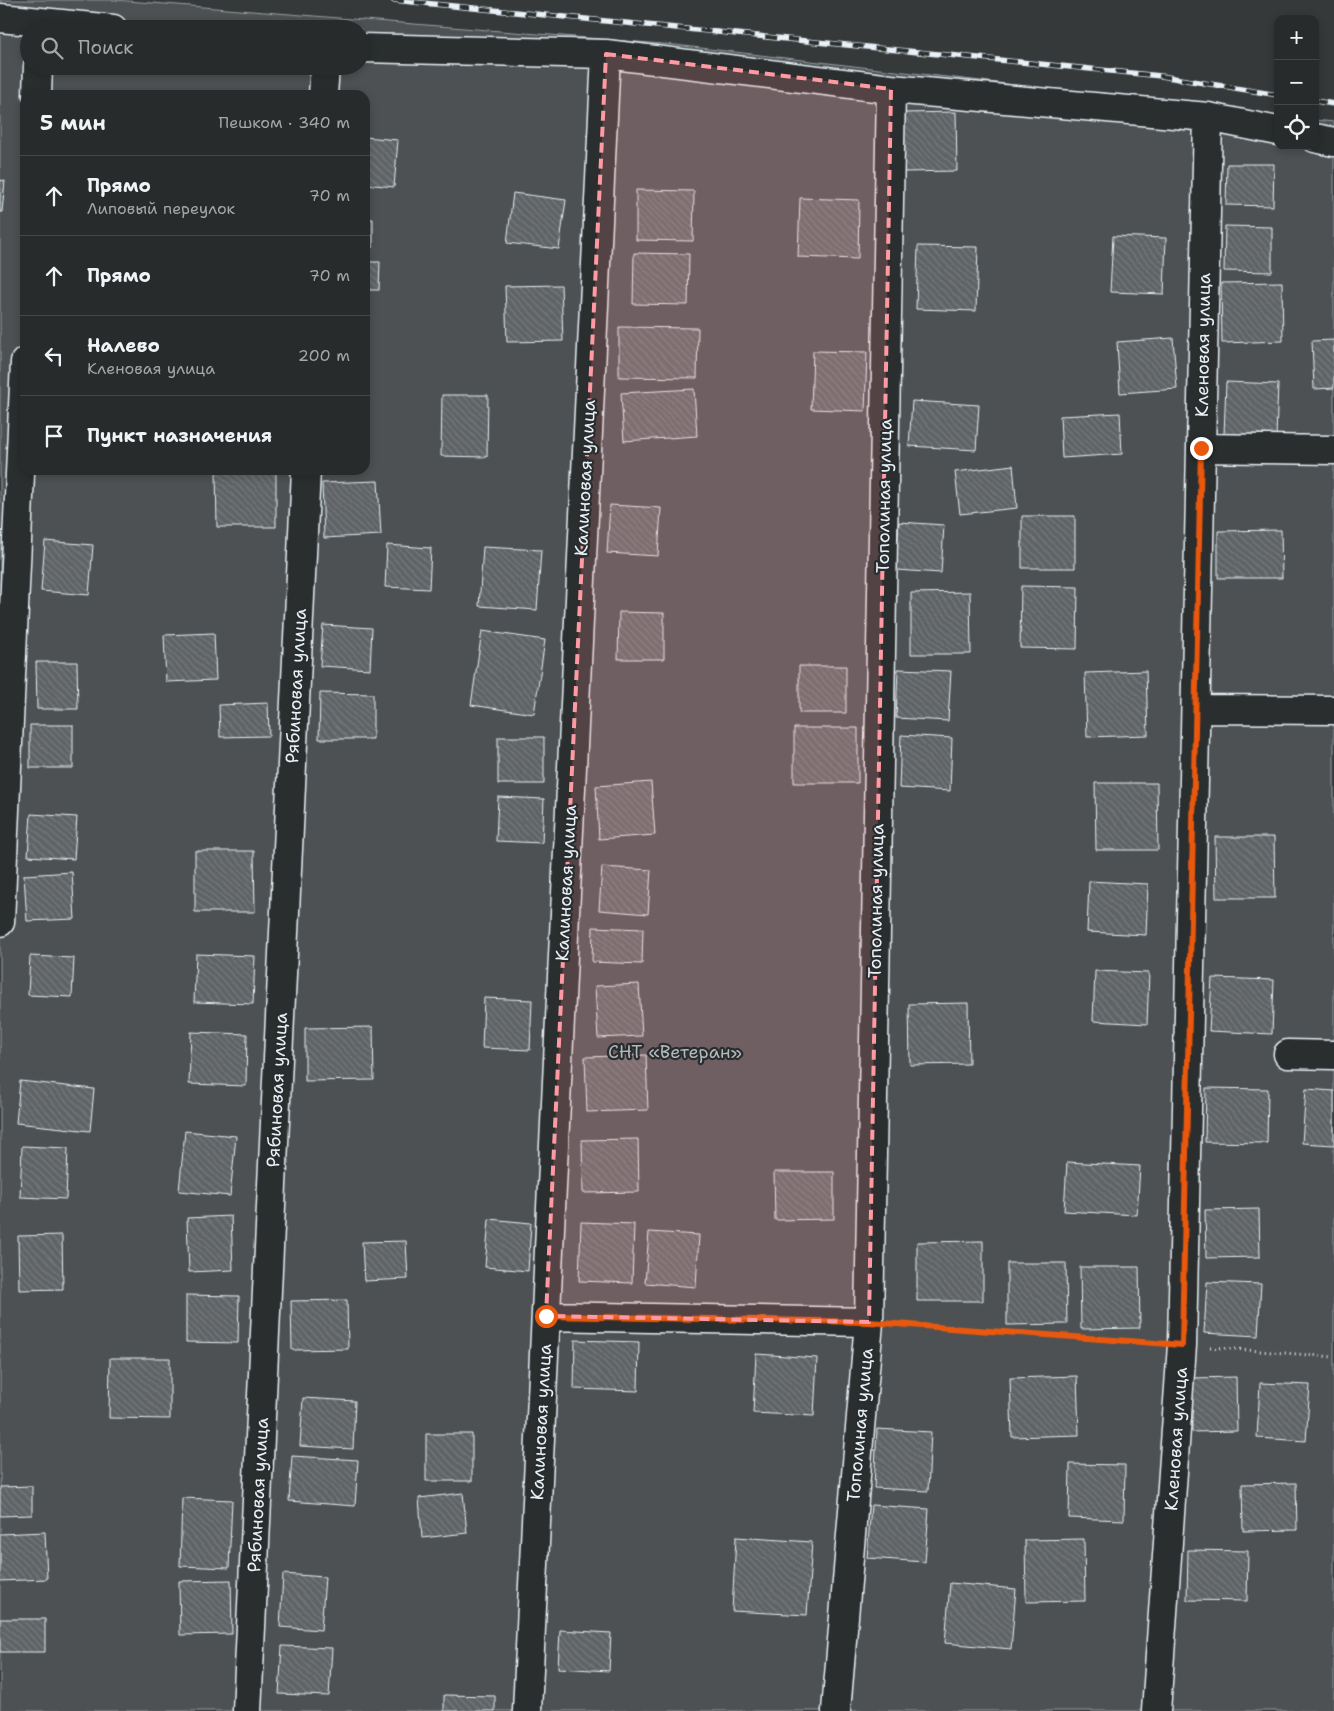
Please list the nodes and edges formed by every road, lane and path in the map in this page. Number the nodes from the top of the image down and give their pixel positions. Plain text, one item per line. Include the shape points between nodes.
1 (0, 18) edge
2 (20, 22) edge
3 (370, 48) edge
4 (606, 54) junction
5 (38, 75) edge
6 (324, 75) edge
7 (891, 89) junction
8 (37, 90) edge
9 (323, 90) edge
10 (1208, 117) junction
11 (1274, 130) edge
12 (1319, 139) edge
13 (1334, 142) edge
14 (1201, 448) junction
15 (1334, 450) edge
16 (20, 474) edge
17 (306, 475) edge
18 (1196, 709) junction
19 (1334, 710) edge
20 (0, 922) edge
21 (1288, 1054) dead end
22 (1334, 1055) edge
23 (546, 1316) junction
24 (869, 1322) junction
25 (1182, 1345) junction
26 (1334, 1356) edge
27 (247, 1711) edge
28 (527, 1711) edge
29 (836, 1711) edge
30 (1156, 1711) edge

1 - 2 street
3 - 4 street
4 - 7 street
4 - 23 street, Калиновая улица
5 - 8 street
6 - 9 street
7 - 10 street
7 - 24 street, Тополиная улица
10 - 11 street
10 - 14 street, Кленовая улица
12 - 13 street
14 - 15 street
14 - 18 street, Кленовая улица
16 - 20 street
17 - 27 street, Рябиновая улица
18 - 19 street
18 - 25 street, Кленовая улица
21 - 22 street
23 - 24 street
23 - 28 street, Калиновая улица
24 - 25 path
24 - 29 street, Тополиная улица
25 - 26 path
25 - 30 street, Кленовая улица

